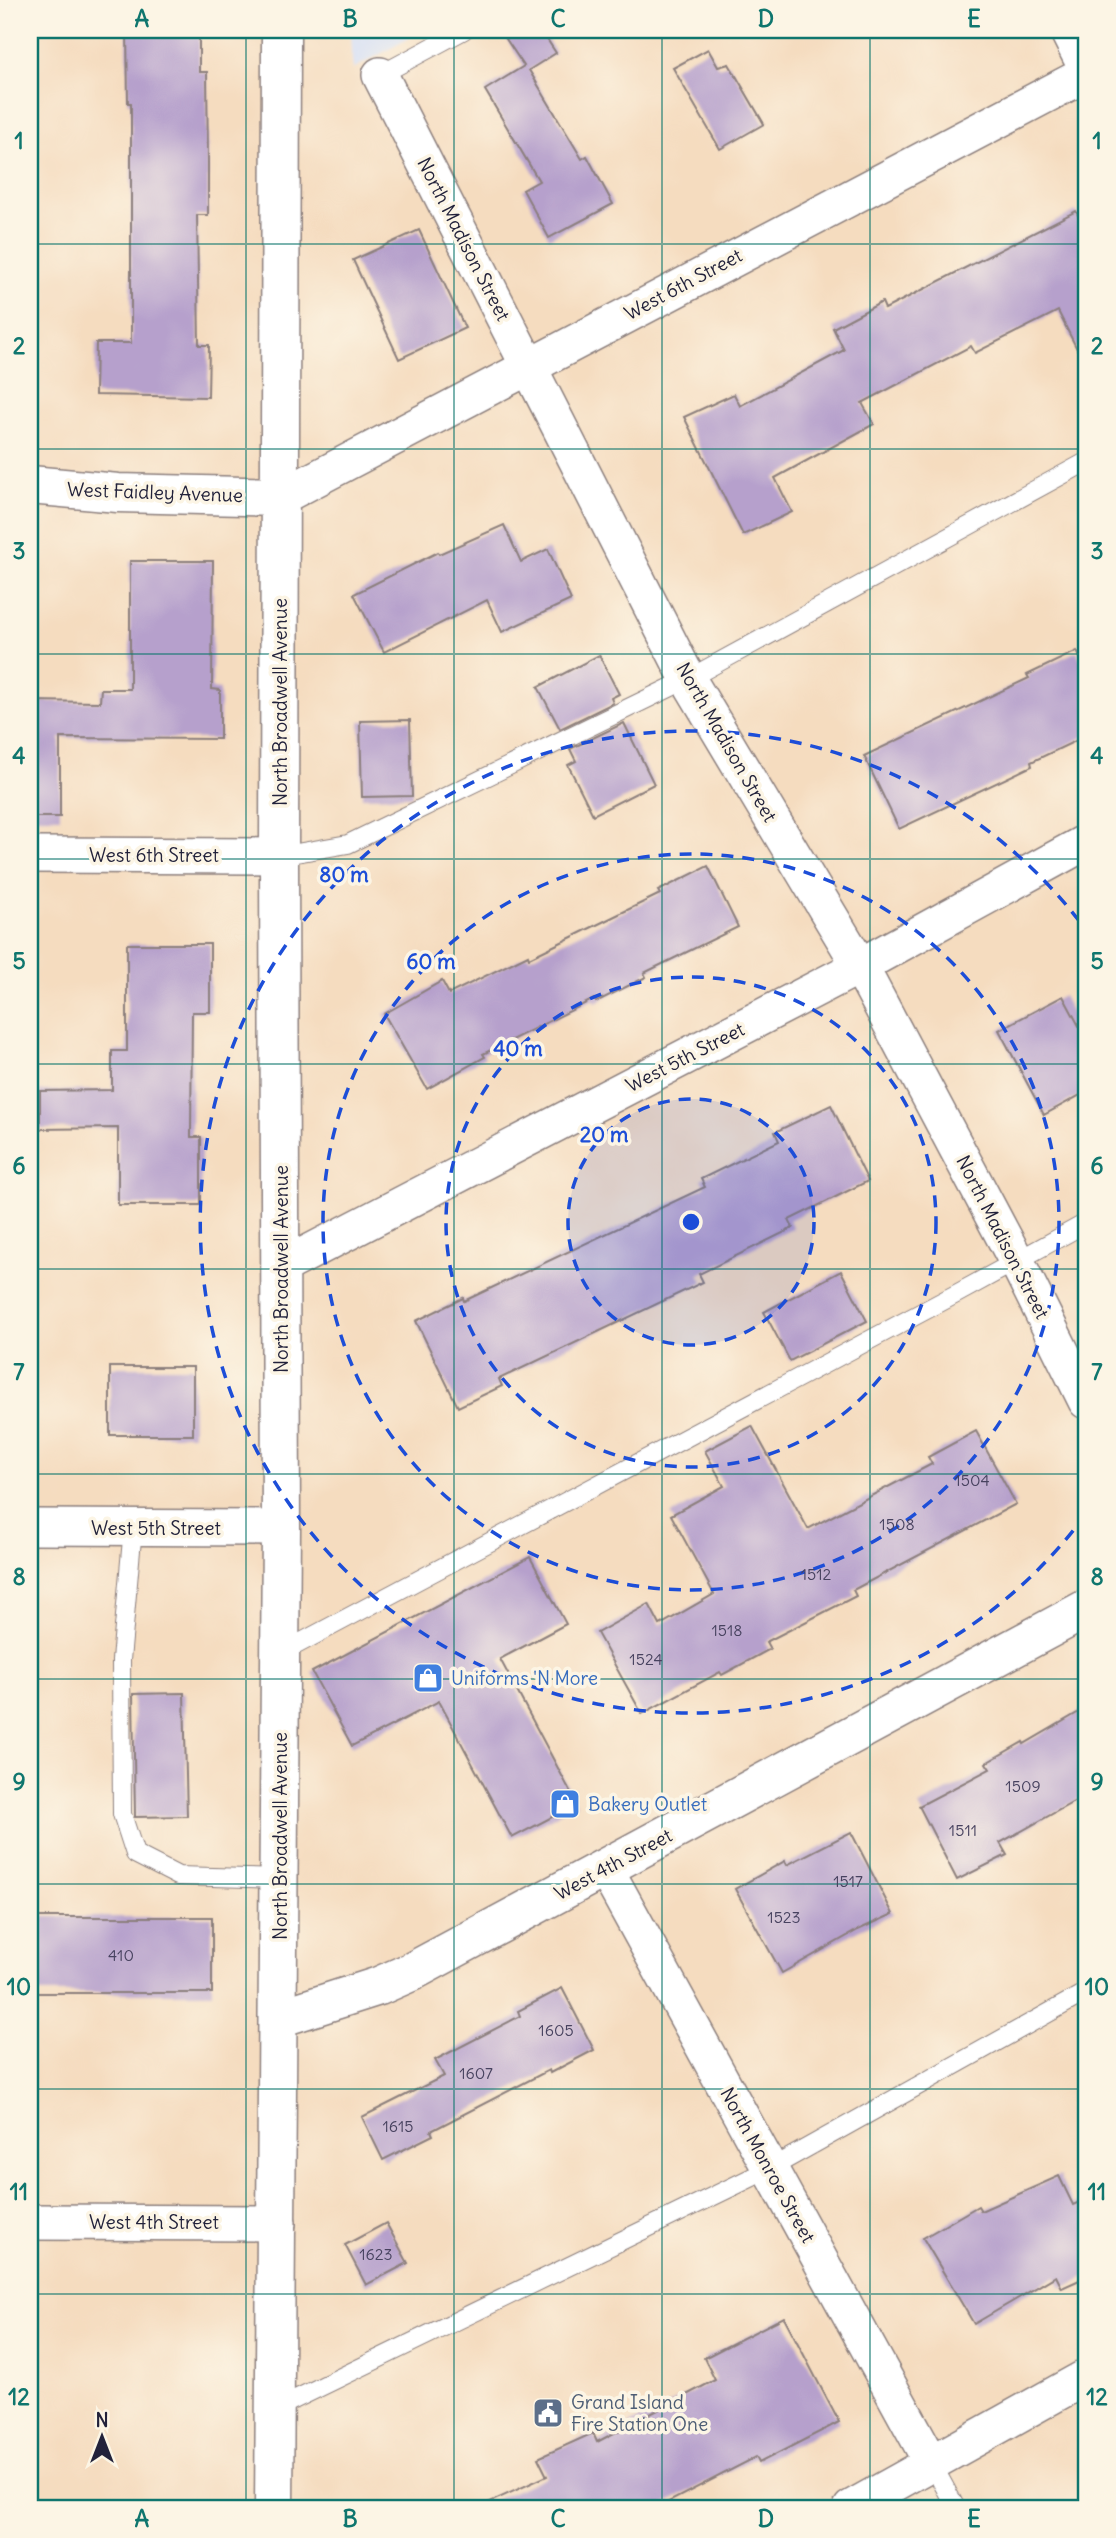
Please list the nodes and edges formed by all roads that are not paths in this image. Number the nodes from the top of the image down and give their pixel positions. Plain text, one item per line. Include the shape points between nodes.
1 (281, 30) edge
2 (464, 30) edge
3 (1067, 30) edge
4 (1086, 68) edge
5 (1086, 74) edge
6 (380, 75) joint
7 (528, 365) junction
8 (1086, 462) edge
9 (30, 485) edge
10 (281, 497) junction
11 (688, 679) junction
12 (1086, 842) edge
13 (30, 855) edge
14 (279, 856) junction
15 (860, 966) junction
16 (1086, 1223) edge
17 (1016, 1260) junction
18 (281, 1267) junction
19 (1086, 1401) edge
20 (30, 1527) edge
21 (133, 1528) junction
22 (281, 1528) junction
23 (1086, 1609) edge
24 (281, 1653) junction
25 (605, 1868) junction
26 (279, 1878) junction
27 (1086, 1992) edge
28 (279, 2018) junction
29 (769, 2169) junction
30 (30, 2222) edge
31 (278, 2223) junction
32 (1086, 2377) edge
33 (275, 2409) junction
34 (931, 2462) junction
35 (274, 2508) edge
36 (851, 2508) edge
37 (956, 2508) edge

1 - 10 main road, North Broadwell Avenue
2 - 6 lane
3 - 4 street
5 - 7 street, West 6th Street
6 - 7 street, North Madison Street
7 - 10 street, West 6th Street
7 - 11 street, North Madison Street
8 - 11 lane
9 - 10 main road, West Faidley Avenue via 118,493
10 - 14 main road, North Broadwell Avenue
11 - 14 lane via 348,844
11 - 15 street, North Madison Street
12 - 15 street, West 5th Street
13 - 14 street, West 6th Street
14 - 18 main road, North Broadwell Avenue
15 - 17 street, North Madison Street
15 - 18 street, West 5th Street
16 - 17 lane
17 - 19 street, North Madison Street
17 - 24 lane
18 - 22 main road, North Broadwell Avenue
20 - 21 street, West 5th Street
21 - 22 street, West 5th Street
21 - 26 lane via 121,1661 122,1814 135,1854 178,1876
22 - 24 main road, North Broadwell Avenue
23 - 25 main road, West 4th Street
24 - 26 main road, North Broadwell Avenue
25 - 28 main road, West 4th Street via 379,1986
25 - 29 street, North Monroe Street
26 - 28 main road, North Broadwell Avenue
27 - 29 lane
28 - 31 main road, North Broadwell Avenue
29 - 33 lane
29 - 34 street, North Monroe Street
30 - 31 street, West 4th Street
31 - 33 main road, North Broadwell Avenue
32 - 34 street
33 - 35 main road, North Broadwell Avenue
34 - 36 street
34 - 37 lane

